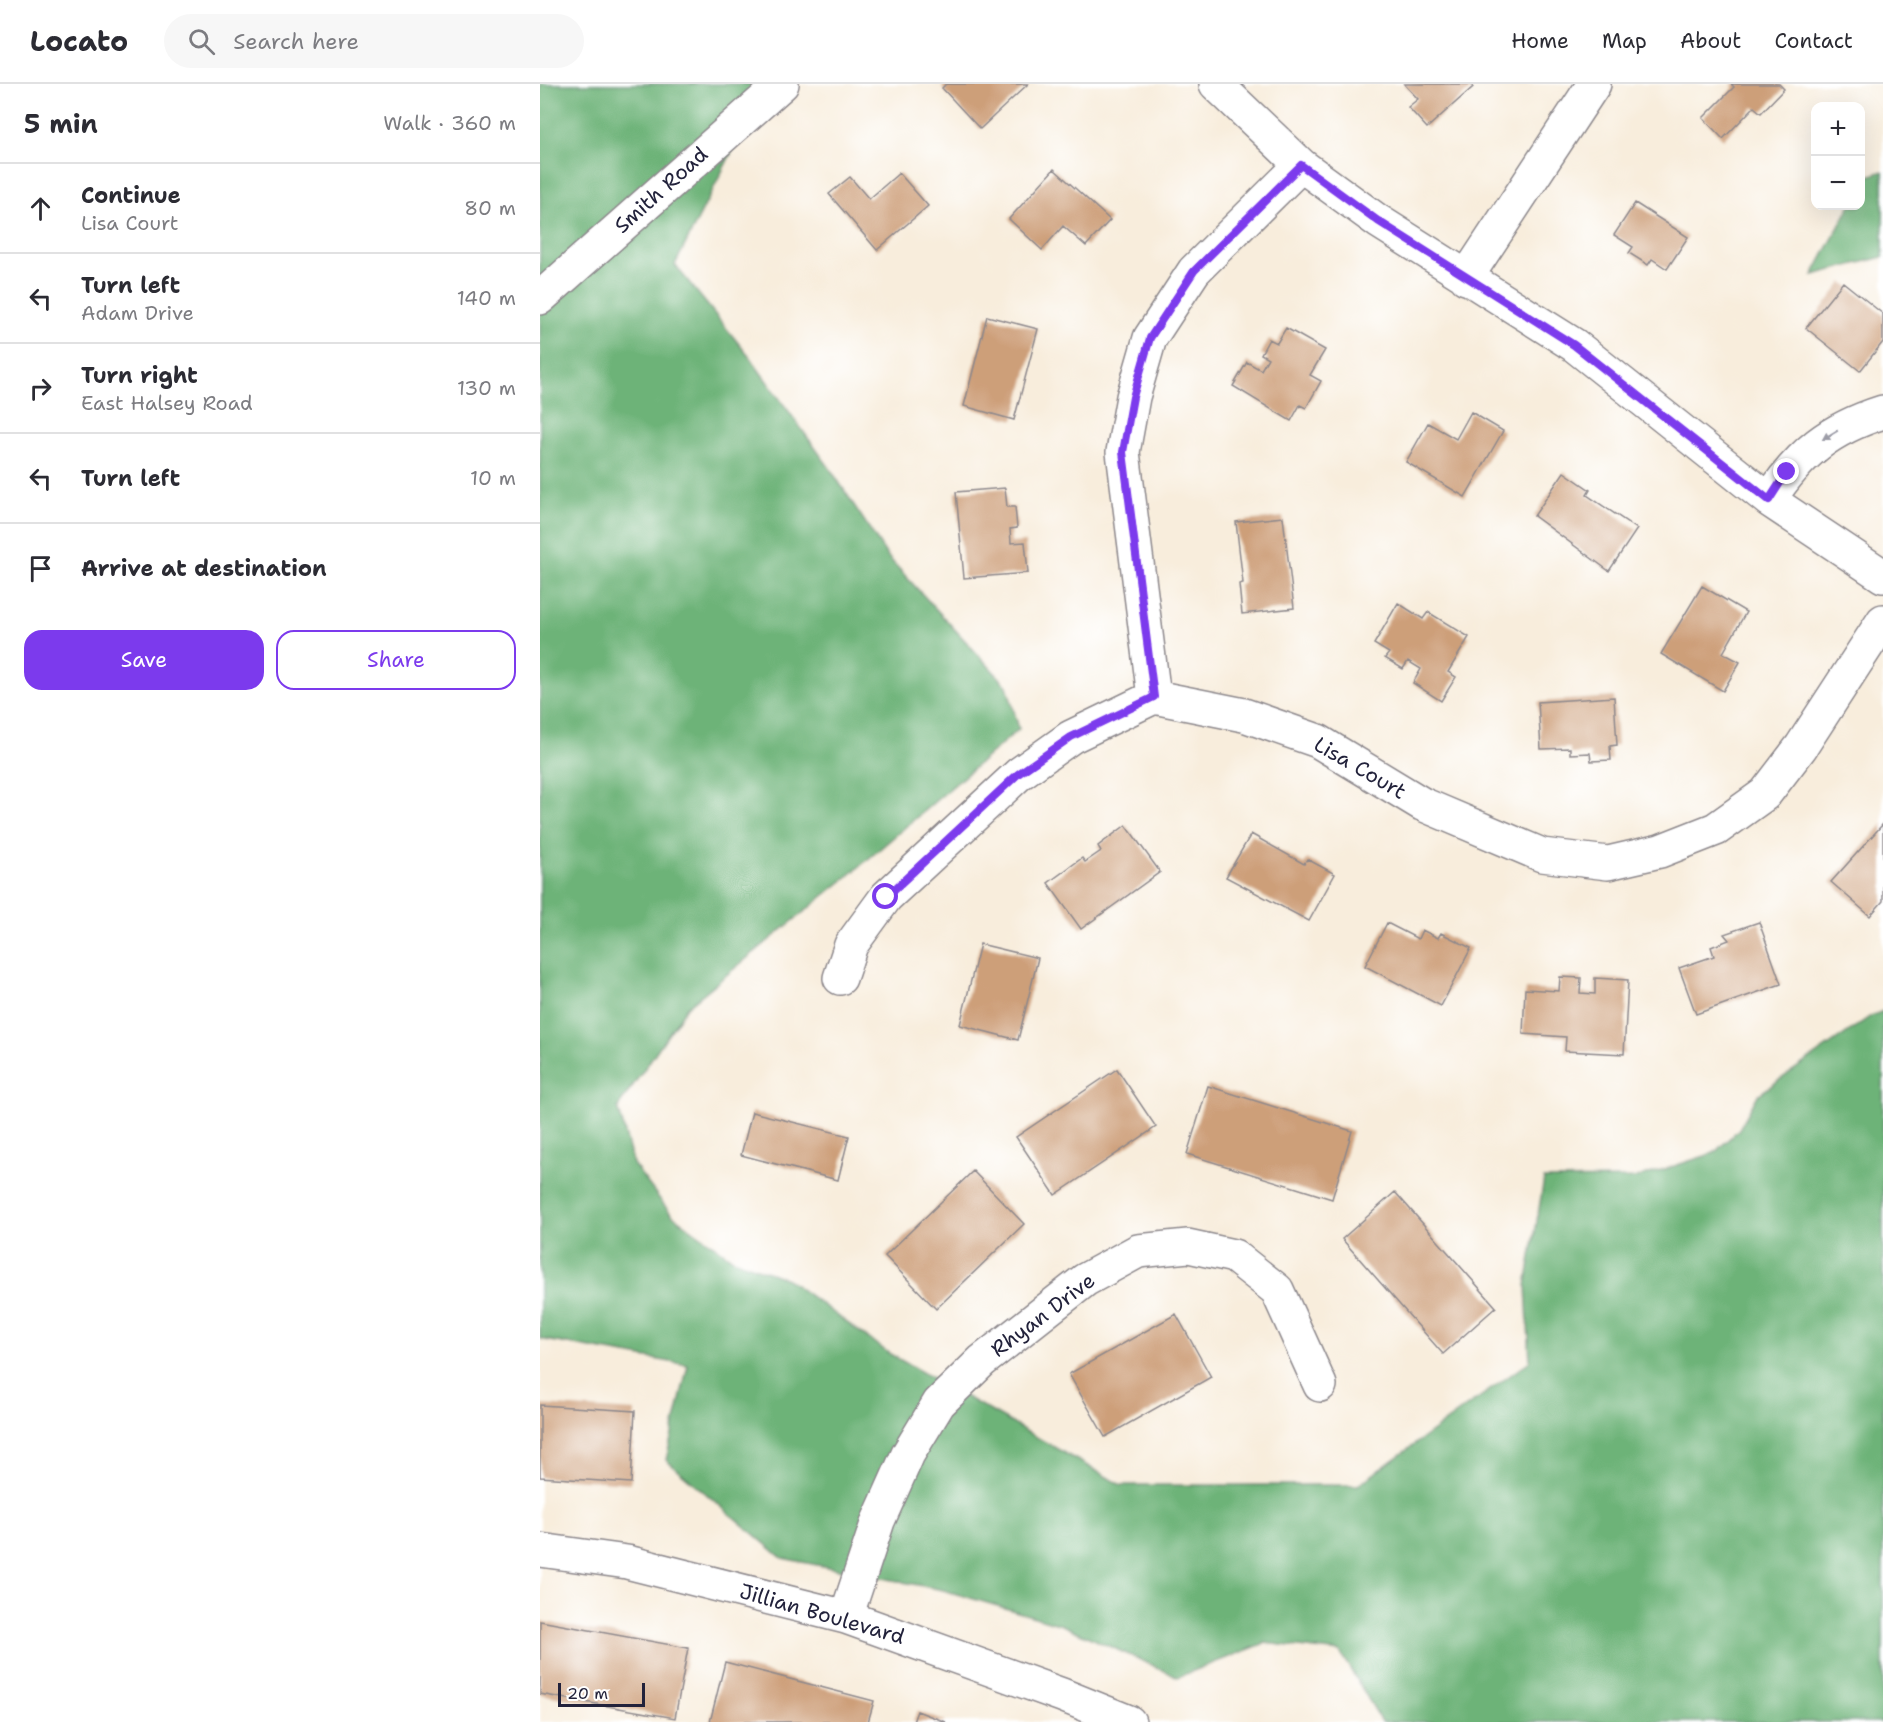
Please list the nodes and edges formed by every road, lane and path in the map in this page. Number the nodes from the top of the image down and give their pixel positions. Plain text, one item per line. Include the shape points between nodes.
1 (782, 84) edge
2 (1216, 84) edge
3 (1594, 84) edge
4 (1301, 165) junction
5 (1466, 278) junction
6 (540, 298) edge
7 (1883, 412) edge
8 (1769, 500) junction
9 (1883, 576) edge
10 (1883, 621) edge
11 (1154, 697) junction
12 (840, 978) dead end
13 (1320, 1385) dead end
14 (540, 1550) edge
15 (846, 1617) junction
16 (1129, 1722) edge

1 - 6 street, Smith Road
2 - 4 street
3 - 5 street
4 - 5 street
4 - 11 street via 1194,271 1150,338 1133,397 1123,452
5 - 8 street via 1574,345
7 -> 8 street via 1852,422 1818,442 1787,472
8 - 9 street
10 - 11 street, Lisa Court via 1801,747 1764,794 1716,828 1660,851 1608,863 1542,855 1422,804 1318,741 1244,715
11 - 12 street via 1071,737 1018,774 886,897 851,945
13 - 15 street, Rhyan Drive via 1277,1290 1234,1256 1188,1246 1138,1251 1085,1280 982,1361 939,1403 908,1454 878,1521
14 - 15 street, Jillian Boulevard via 627,1562
15 - 16 street, Jillian Boulevard

